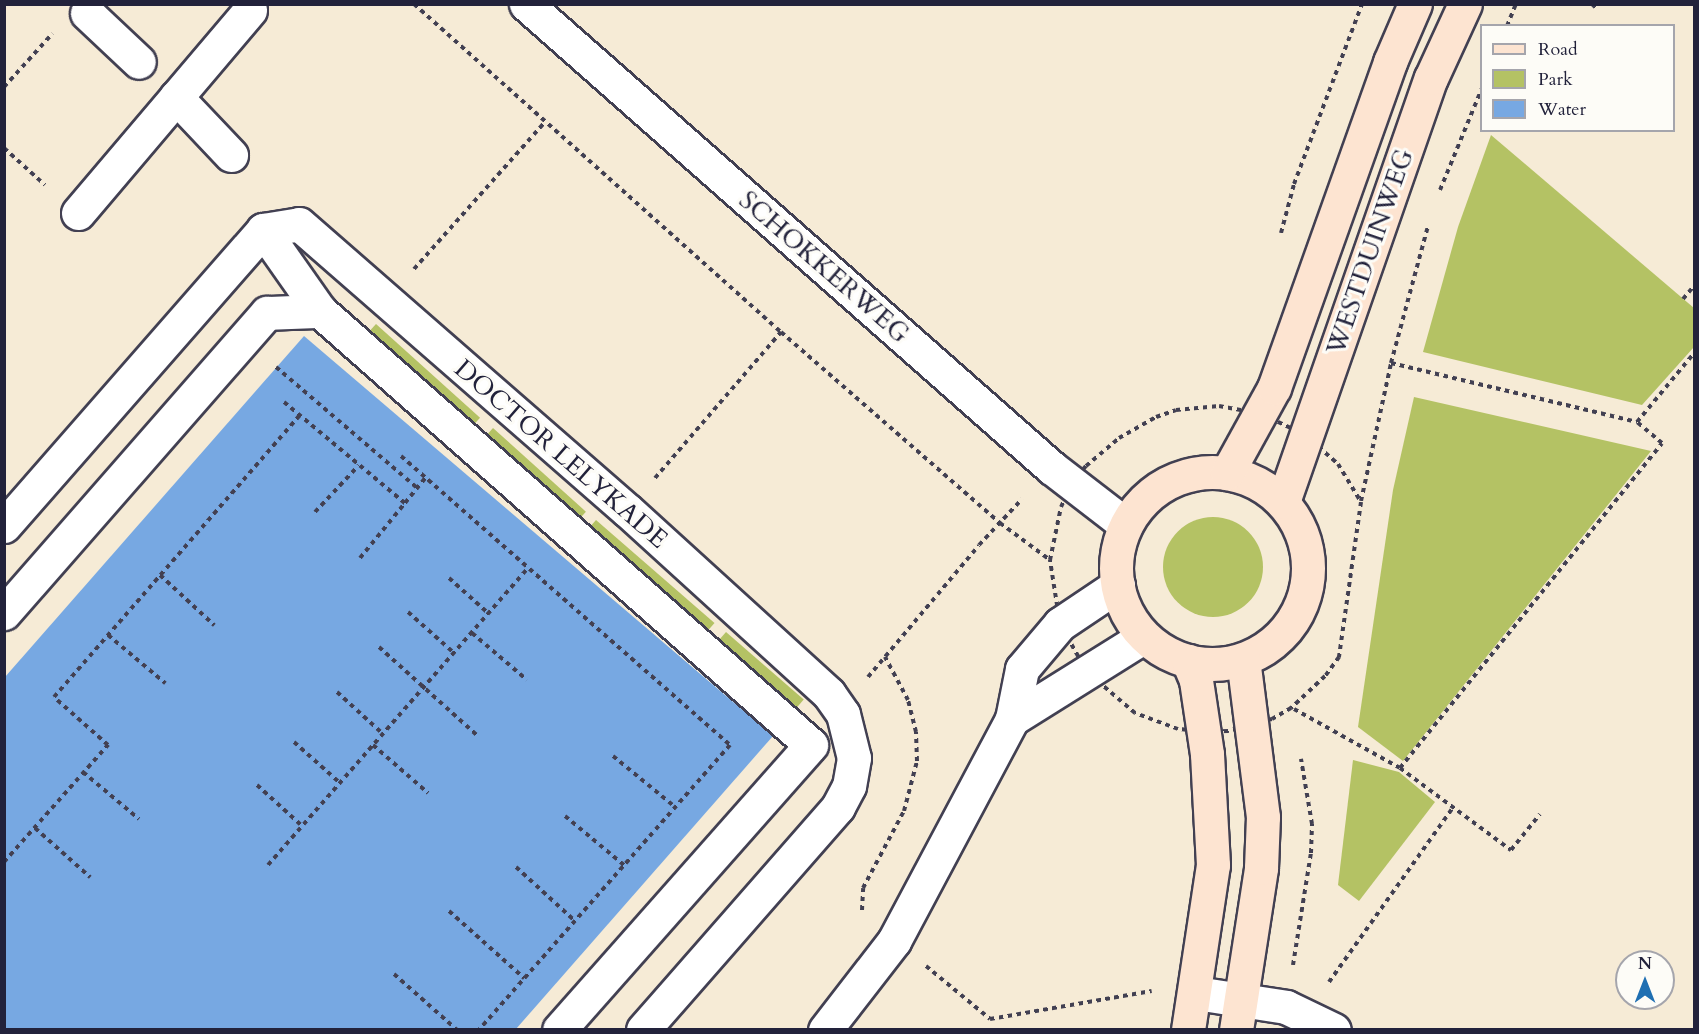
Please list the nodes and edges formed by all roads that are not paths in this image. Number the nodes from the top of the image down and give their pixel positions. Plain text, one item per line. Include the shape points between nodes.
1 (526, 4) edge
2 (1415, 4) edge
3 (1466, 4) edge
4 (250, 10) dead end
5 (87, 13) dead end
6 (139, 62) dead end
7 (176, 97) junction
8 (231, 155) dead end
9 (78, 213) dead end
10 (263, 230) junction
11 (320, 311) junction
12 (1227, 473) junction
13 (1283, 502) junction
14 (1126, 525) junction
15 (4, 526) edge
16 (1118, 585) junction
17 (4, 613) edge
18 (1143, 637) junction
19 (1243, 659) junction
20 (1188, 661) junction
21 (1012, 718) junction
22 (1196, 993) junction
23 (1239, 1014) edge
24 (1320, 1022) edge
25 (559, 1029) edge
26 (643, 1029) edge
27 (825, 1029) edge
28 (1188, 1029) edge

1 - 14 street, SCHOKKERWEG via 1062,476
2 - 12 main road, WESTDUINWEG via 1390,62 1262,414
3 - 13 main road, WESTDUINWEG via 1431,78
4 - 7 street
5 - 6 street
7 - 8 street
7 - 9 street
10 - 11 street
10 - 15 street
10 - 26 street, DOCTOR LELYKADE via 299,224 627,510 829,694 843,714 854,758 849,786 838,807
11 - 17 street via 267,313
11 - 25 street via 811,745
12 - 13 main road via 1261,485
12 - 14 main road via 1191,474 1165,485 1143,501
13 - 19 main road via 1298,522 1307,546 1304,596 1281,635
14 - 16 main road via 1118,548
16 - 18 main road via 1122,602
16 - 21 street via 1059,624 1022,669
18 - 20 main road
18 - 21 street
19 - 20 main road via 1207,664
19 - 23 main road via 1263,817 1261,868
20 - 22 main road via 1204,732 1213,865
21 - 27 street via 894,941
22 - 23 street
22 - 28 main road
23 - 24 street

